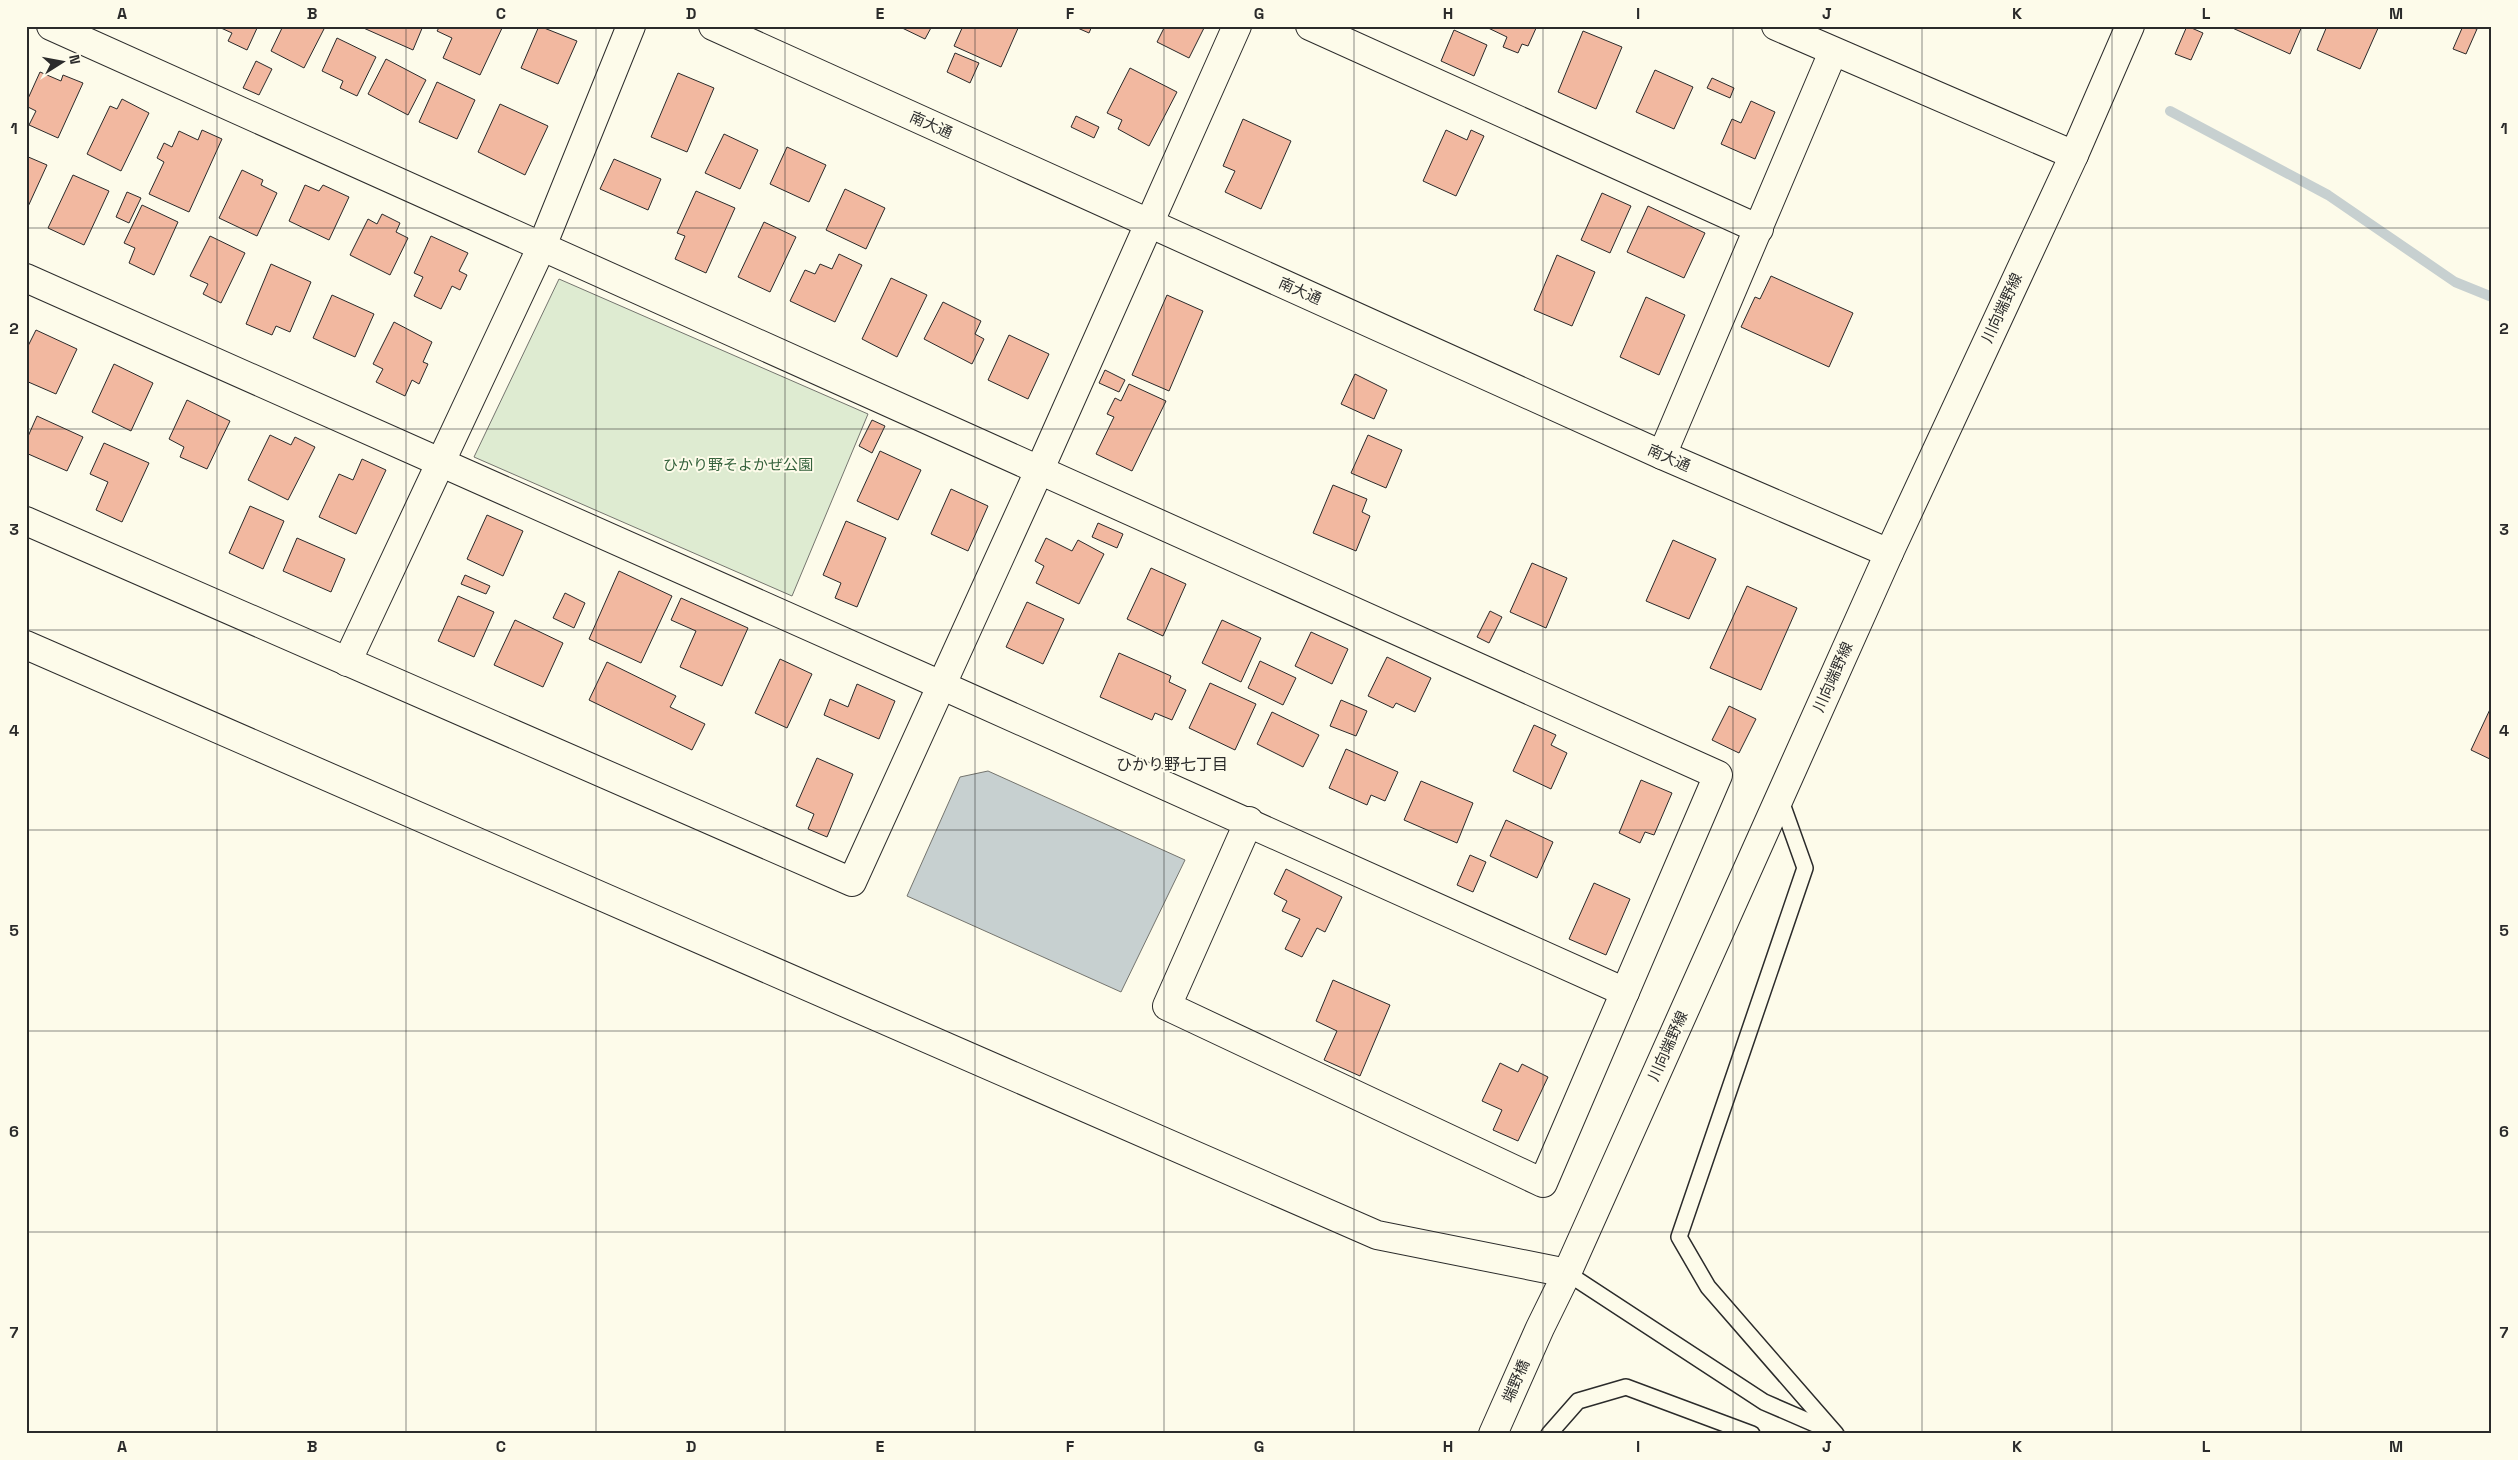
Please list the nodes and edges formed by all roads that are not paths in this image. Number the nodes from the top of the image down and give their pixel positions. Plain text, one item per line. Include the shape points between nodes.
1 (51, 26) edge
2 (631, 26) edge
3 (713, 26) edge
4 (1237, 26) edge
5 (1310, 26) edge
6 (1776, 26) edge
7 (2130, 26) edge
8 (1833, 52) junction
9 (2074, 155) junction
10 (1148, 223) junction
11 (1759, 229) junction
12 (542, 246) junction
13 (26, 278) edge
14 (1662, 455) junction
15 (439, 464) junction
16 (1039, 472) junction
17 (26, 521) edge
18 (1888, 552) junction
19 (26, 645) edge
20 (347, 662) junction
21 (940, 687) junction
22 (1780, 797) junction
23 (1249, 821) junction
24 (1625, 992) junction
25 (1567, 1273) junction
26 (1540, 1328) joint
27 (1493, 1434) edge
28 (1549, 1434) edge
29 (1752, 1434) edge
30 (1837, 1434) edge

1 - 12 street
2 - 12 street
3 - 10 street, 南大通
4 - 10 street
5 - 11 street
6 - 8 street
7 - 9 street, 川向端野線
8 - 9 street
8 - 11 street
9 - 18 street, 川向端野線
10 - 14 street, 南大通
10 - 16 street
11 - 14 street
12 - 15 street
12 - 16 street
13 - 15 street
14 - 18 street, 南大通
15 - 20 street
15 - 21 street
16 - 21 street
16 - 24 street via 1718,775
17 - 20 street
18 - 22 street, 川向端野線
19 - 25 street via 1377,1235
20 - 21 street via 852,882
21 - 23 street
22 - 25 street, 川向端野線
22 - 30 lane via 1805,868 1679,1237 1708,1287
23 - 24 street
23 - 24 street via 1167,1006 1543,1183
25 - 26 street, 川向端野線
25 - 30 lane via 1764,1402
26 - 27 street, 端野橋
28 - 29 lane via 1578,1401 1626,1387

